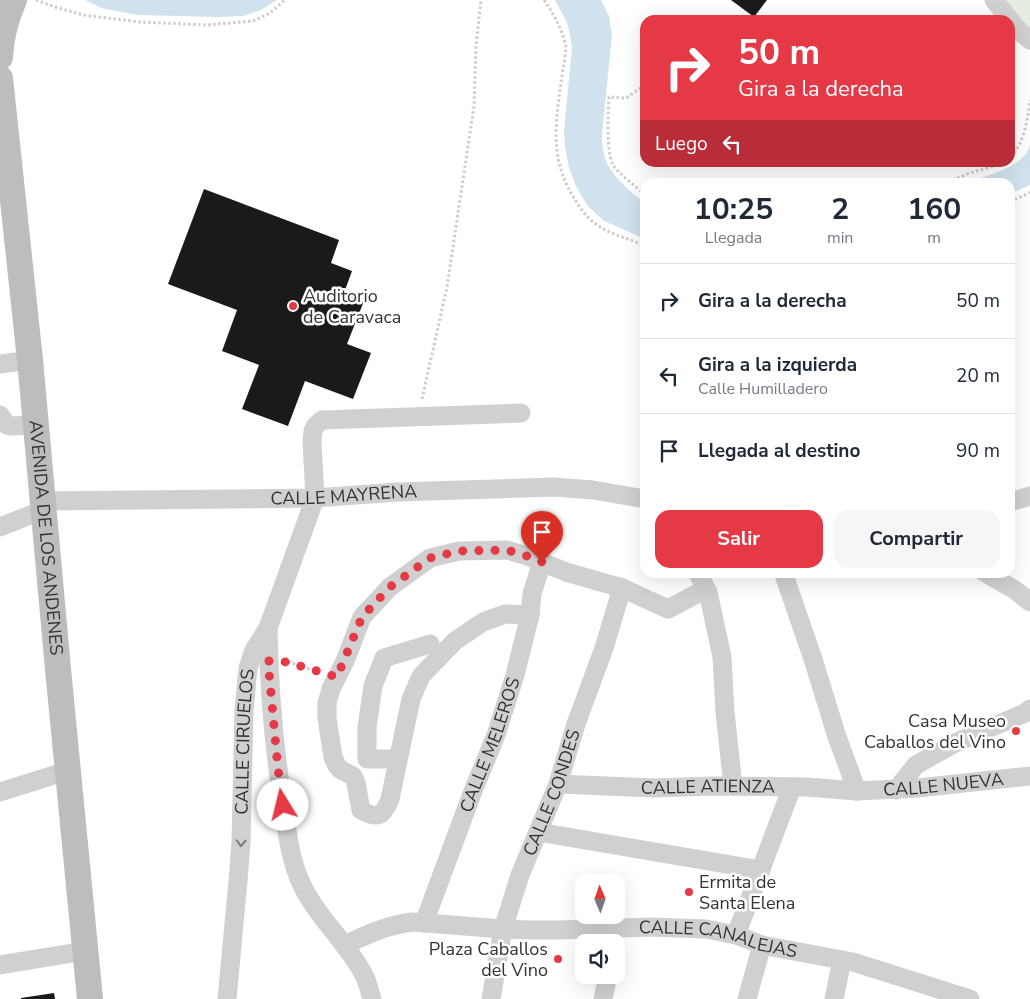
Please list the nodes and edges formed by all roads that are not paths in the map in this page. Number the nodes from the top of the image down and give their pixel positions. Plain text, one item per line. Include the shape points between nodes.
1 (14, 0) edge
2 (994, 0) edge
3 (1006, 15) edge
4 (1015, 27) edge
5 (1030, 40) edge
6 (0, 57) edge
7 (0, 78) edge
8 (30, 360) junction
9 (0, 364) edge
10 (521, 413) dead end
11 (0, 415) edge
12 (36, 425) junction
13 (1030, 496) edge
14 (315, 498) junction
15 (640, 498) edge
16 (1015, 500) edge
17 (43, 506) junction
18 (0, 527) edge
19 (542, 562) junction
20 (785, 578) edge
21 (995, 578) edge
22 (701, 581) edge
23 (622, 588) junction
24 (1030, 602) edge
25 (530, 615) junction
26 (430, 644) dead end
27 (260, 658) junction
28 (1030, 709) edge
29 (398, 760) junction
30 (67, 771) junction
31 (1030, 776) edge
32 (558, 784) junction
33 (733, 786) junction
34 (792, 787) junction
35 (896, 790) junction
36 (857, 791) junction
37 (0, 792) edge
38 (538, 832) junction
39 (761, 870) junction
40 (424, 923) junction
41 (503, 929) junction
42 (606, 934) edge
43 (622, 934) edge
44 (736, 935) junction
45 (345, 945) junction
46 (762, 945) junction
47 (85, 951) junction
48 (842, 960) junction
49 (0, 964) edge
50 (606, 984) edge
51 (90, 999) edge
52 (226, 999) edge
53 (372, 999) edge
54 (490, 999) edge
55 (603, 999) edge
56 (747, 999) edge
57 (834, 999) edge
58 (970, 999) edge

1 - 6 main road via 4,26
2 - 3 street
4 - 5 street
7 - 8 main road, AVENIDA DE LOS ANDENES
8 - 9 street
8 - 12 main road, AVENIDA DE LOS ANDENES
10 - 14 street via 322,420 313,431 312,441
11 - 12 street via 11,426
12 - 17 main road, AVENIDA DE LOS ANDENES
13 - 16 street
14 - 15 street, CALLE MAYRENA via 553,487
14 - 17 street, CALLE MAYRENA
14 - 27 street, CALLE CIRUELOS via 268,628 254,650
17 - 18 street
17 - 30 main road, AVENIDA DE LOS ANDENES
19 - 23 street
19 - 25 street, CALLE MELEROS via 532,594
19 - 29 street via 507,550 459,551 430,558 390,587 362,617 327,703 333,757 341,770 353,776 361,810 374,816 380,815 390,800
20 - 36 street via 836,737
21 - 24 street
22 - 23 street via 668,609
22 - 33 street via 708,592 722,657
23 - 32 street, CALLE CONDES
25 - 29 street via 505,614 483,622 455,641 422,676 412,699
25 - 40 street, CALLE MELEROS via 496,735
26 - 29 street via 384,658 374,686 367,727 367,759
27 - 45 street via 292,861 315,906
27 -> 52 street, CALLE CIRUELOS via 248,668 245,688 241,842
28 - 35 street via 957,742 916,765
30 - 37 street
30 - 47 main road, AVENIDA DE LOS ANDENES
31 - 35 street, CALLE NUEVA
32 - 33 street, CALLE ATIENZA via 654,788
32 - 38 street, CALLE CONDES
33 - 34 street, CALLE ATIENZA
34 - 36 street, CALLE ATIENZA
34 - 39 street
35 - 36 street, CALLE NUEVA
38 - 39 street
38 - 41 street, CALLE CONDES
39 - 44 street
40 - 41 street, CALLE CANALEJAS
40 - 45 street, CALLE CANALEJAS via 398,923
41 - 42 street, CALLE CANALEJAS
41 - 54 street, CALLE CONDES
43 - 44 street, CALLE CANALEJAS via 651,927 706,929
44 - 46 street, CALLE CANALEJAS
45 - 53 street via 366,979
46 - 48 street, CALLE CANALEJAS
46 - 56 street
47 - 49 street
47 - 51 main road, AVENIDA DE LOS ANDENES
48 - 57 street
48 - 58 street, CALLE CANALEJAS
50 - 55 street

